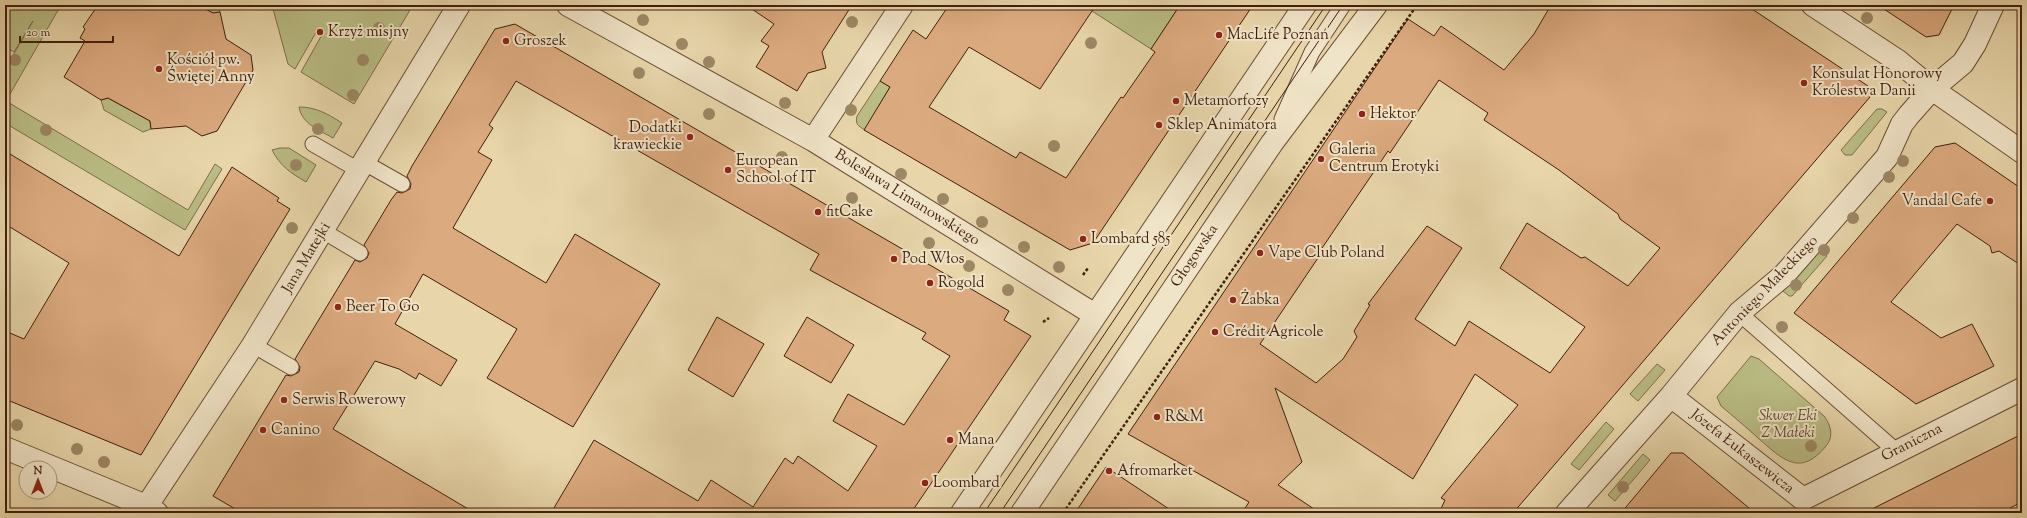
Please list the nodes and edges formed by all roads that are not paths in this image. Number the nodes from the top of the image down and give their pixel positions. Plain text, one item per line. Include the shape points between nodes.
1 (459, 5) edge
2 (568, 5) edge
3 (902, 5) edge
4 (1305, 5) edge
5 (1343, 5) edge
6 (1376, 5) edge
7 (1813, 5) edge
8 (1993, 5) edge
9 (1932, 89) junction
10 (812, 140) junction
11 (1272, 143) junction
12 (313, 144) dead end
13 (2022, 152) edge
14 (363, 167) junction
15 (402, 184) dead end
16 (323, 231) junction
17 (360, 253) dead end
18 (1739, 313) junction
19 (1095, 315) junction
20 (253, 345) junction
21 (291, 367) dead end
22 (2022, 388) edge
23 (1671, 396) junction
24 (5, 448) edge
25 (1896, 451) junction
26 (1803, 506) edge
27 (148, 511) edge
28 (962, 513) edge
29 (1022, 513) edge
30 (1567, 513) edge

1 - 14 street, Jana Matejki
2 - 10 street, Bolesława Limanowskiego
3 - 10 street
4 - 19 street
5 - 11 lane via 1312,52
6 - 11 street, Głogowska
7 - 9 street via 1898,61
8 - 9 street, Antoniego Małeckiego via 1963,63
9 - 13 street
9 - 18 street, Antoniego Małeckiego via 1902,124 1886,157 1784,275
10 - 19 street, Bolesława Limanowskiego
11 - 29 street, Głogowska
12 - 14 lane
14 - 15 lane
14 - 16 street, Jana Matejki
16 - 17 lane
16 - 20 street, Jana Matejki
18 - 23 street, Antoniego Małeckiego
18 - 25 lane
19 - 28 street
20 - 21 lane
20 - 27 street, Jana Matejki
22 - 25 street, Graniczna
23 - 26 street, Józefa Łukaszewicza
23 - 30 street, Antoniego Małeckiego
24 - 27 street
25 - 26 street, Graniczna

